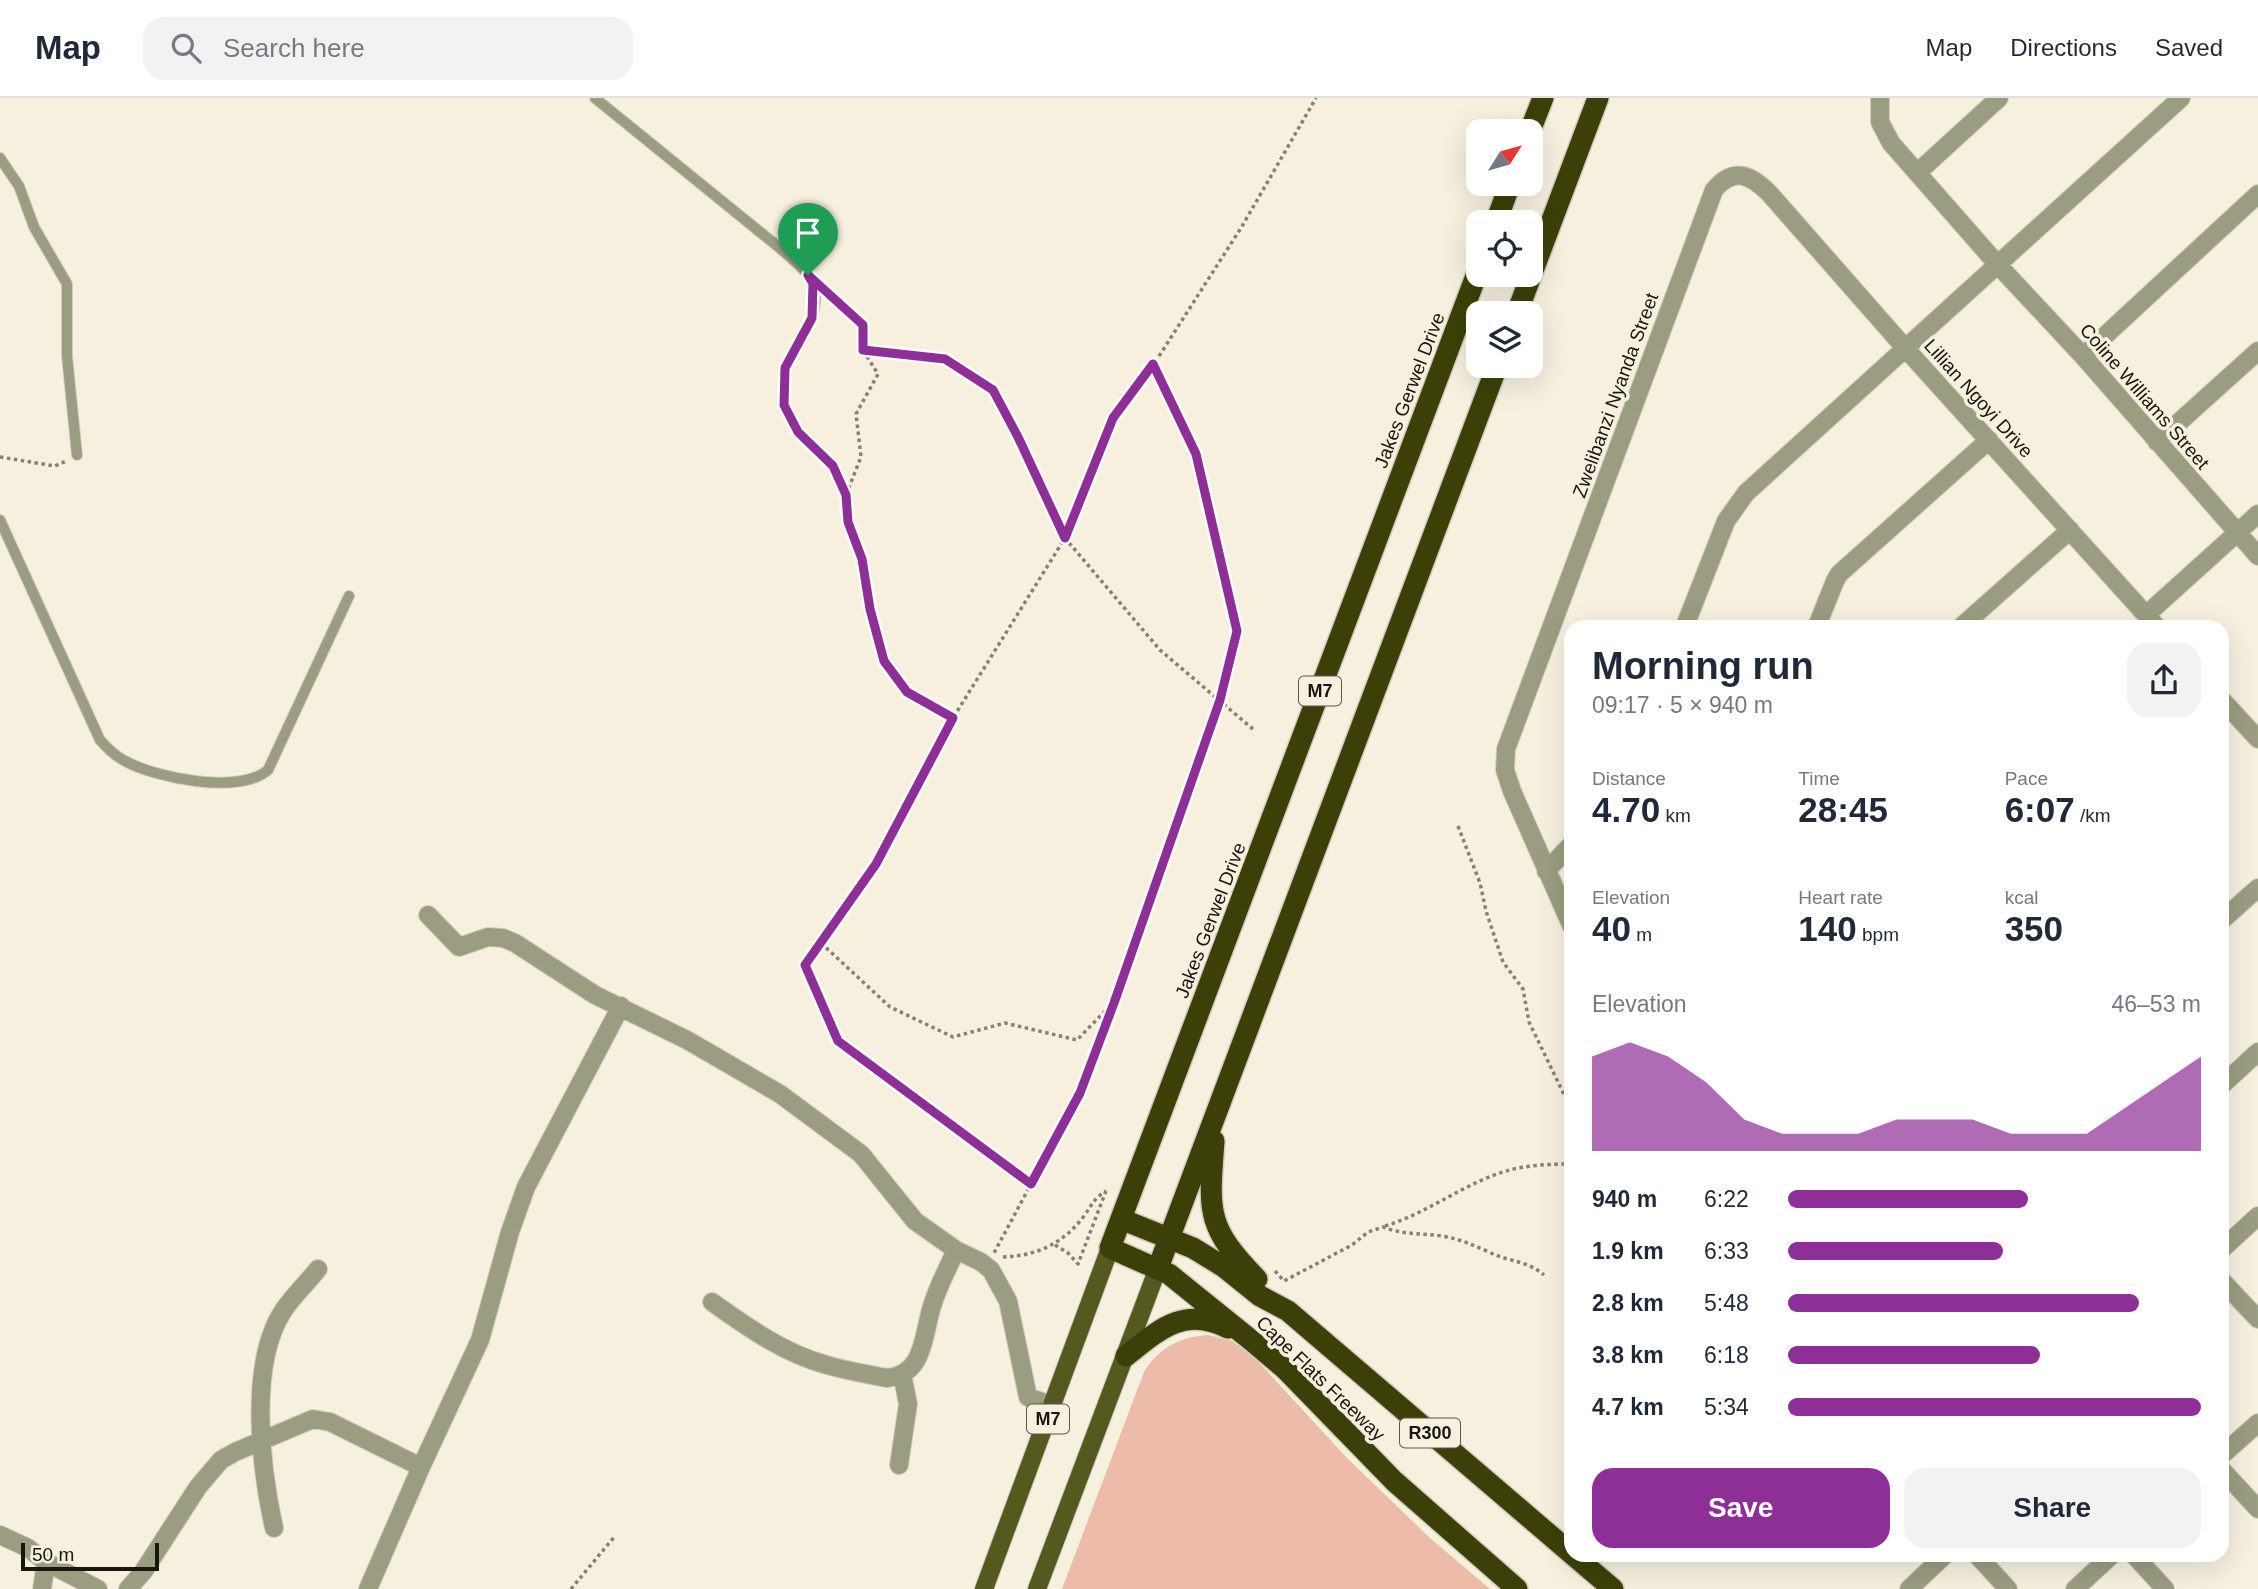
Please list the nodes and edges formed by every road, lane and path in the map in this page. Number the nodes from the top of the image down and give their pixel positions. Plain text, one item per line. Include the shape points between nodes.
1 (595, 98) edge
2 (1316, 98) edge
3 (1543, 98) edge
4 (1598, 98) edge
5 (1880, 98) edge
6 (1999, 98) edge
7 (2181, 98) edge
8 (1535, 119) edge
9 (0, 158) edge
10 (1917, 173) junction
11 (2258, 194) edge
12 (1998, 265) junction
13 (808, 275) junction
14 (1472, 287) edge
15 (1522, 301) edge
16 (1906, 349) junction
17 (863, 350) junction
18 (2258, 351) edge
19 (2083, 356) junction
20 (1153, 364) junction
21 (785, 368) joint
22 (1492, 378) edge
23 (1989, 440) junction
24 (2157, 442) junction
25 (77, 455) joint
26 (0, 457) edge
27 (846, 495) junction
28 (2258, 514) edge
29 (0, 520) edge
30 (2070, 530) junction
31 (2237, 533) junction
32 (1065, 538) junction
33 (2258, 556) edge
34 (349, 596) dead end
35 (1687, 620) edge
36 (1819, 620) edge
37 (1969, 620) edge
38 (2147, 620) edge
39 (2151, 620) edge
40 (1220, 700) junction
41 (2229, 713) edge
42 (953, 718) junction
43 (1254, 730) dead end
44 (2258, 739) edge
45 (1458, 826) dead end
46 (1564, 853) edge
47 (1546, 871) junction
48 (2258, 888) edge
49 (1564, 910) edge
50 (2229, 914) edge
51 (428, 915) dead end
52 (821, 943) junction
53 (1114, 1003) junction
54 (621, 1006) junction
55 (2258, 1052) edge
56 (2229, 1079) edge
57 (1564, 1094) edge
58 (1213, 1121) junction
59 (1564, 1165) edge
60 (1031, 1184) junction
61 (2258, 1216) edge
62 (1121, 1219) junction
63 (1383, 1227) junction
64 (1170, 1238) junction
65 (2229, 1243) edge
66 (1055, 1245) junction
67 (1110, 1248) junction
68 (956, 1250) junction
69 (1158, 1268) junction
70 (318, 1269) dead end
71 (1275, 1271) dead end
72 (1544, 1275) dead end
73 (2229, 1288) edge
74 (712, 1302) dead end
75 (1289, 1311) junction
76 (2258, 1319) edge
77 (1252, 1341) junction
78 (1126, 1356) junction
79 (902, 1374) junction
80 (1053, 1406) junction
81 (2258, 1423) edge
82 (261, 1441) junction
83 (2229, 1449) edge
84 (899, 1465) dead end
85 (421, 1467) junction
86 (2229, 1478) edge
87 (2258, 1509) edge
88 (274, 1528) dead end
89 (0, 1535) edge
90 (615, 1536) dead end
91 (1564, 1547) edge
92 (46, 1562) junction
93 (1581, 1562) edge
94 (1938, 1562) edge
95 (1983, 1562) edge
96 (2104, 1562) edge
97 (2140, 1562) edge
98 (43, 1589) edge
99 (98, 1589) edge
100 (128, 1589) edge
101 (368, 1589) edge
102 (571, 1589) edge
103 (984, 1589) edge
104 (1037, 1589) edge
105 (1517, 1589) edge
106 (1613, 1589) edge
107 (1909, 1589) edge
108 (2008, 1589) edge
109 (2075, 1589) edge
110 (2165, 1589) edge

1 - 13 lane
2 - 20 path via 1241,228
3 - 8 highway
4 - 15 highway
5 - 10 street, Coline Williams Street via 1884,133
6 - 10 street
7 - 12 street, Lillian Ngoyi Drive
9 - 25 lane via 19,186 34,228 66,284 67,356
10 - 12 street, Coline Williams Street
11 - 19 street
12 - 16 street, Lillian Ngoyi Drive
12 - 19 street, Coline Williams Street
13 - 17 path via 863,325
13 - 21 lane via 813,283 812,318
14 - 62 highway, Jakes Gerwel Drive / M7
16 - 23 street, Lillian Ngoyi Drive
16 - 35 street via 1734,507
16 - 47 street, Zwelibanzi Nyanda Street via 1756,181 1733,176 1714,190 1506,749 1505,770
17 - 27 path via 877,374 856,414 861,457
17 - 32 path via 945,359 993,390
18 - 24 street
19 - 24 street, Coline Williams Street
20 - 32 path via 1113,418
20 - 40 path via 1196,454 1237,631
21 - 27 path via 784,405 798,432 833,466
22 - 58 highway, M7
23 - 30 street, Lillian Ngoyi Drive
23 - 36 street via 1839,574
24 - 31 street, Coline Williams Street
25 - 26 path via 55,466
27 - 42 path via 848,522 862,559 884,661 907,692
28 - 31 street
29 - 34 lane via 100,740 126,762 165,777 222,783 258,777 268,770
30 - 37 street
30 - 38 street, Lillian Ngoyi Drive
31 - 33 street, Coline Williams Street
31 - 39 street
32 - 40 path via 1160,650
32 - 42 path
40 - 43 path
40 - 53 path
41 - 44 street
42 - 52 path via 876,864
45 - 57 path via 1503,962 1523,989 1529,1022
46 - 47 street
47 - 49 street, Zwelibanzi Nyanda Street
48 - 50 street
51 - 54 street via 459,947 488,937 503,938
52 - 53 path via 890,1007 953,1037 1005,1023 1077,1040
52 - 60 path via 805,965 838,1041
53 - 60 path via 1080,1093
54 - 68 street via 780,1094 819,1122 861,1154 915,1221
54 - 85 street via 526,1187 480,1340
55 - 56 street
58 - 64 highway, M7
58 - 75 highway via 1210,1190 1215,1223 1237,1258
59 - 63 path via 1508,1170
60 - 66 path via 992,1257
61 - 65 street
62 - 64 highway, Cape Flats Freeway / R300
62 - 67 highway, Jakes Gerwel Drive / M7
63 - 71 path via 1284,1281
63 - 72 path via 1467,1241 1526,1263
64 - 69 highway, M7
64 - 75 highway, Cape Flats Freeway / R300 via 1209,1257 1259,1296
66 - 66 path via 1078,1264 1106,1191 1095,1197
67 - 69 highway, Cape Flats Freeway / R300
67 - 80 main road, Jakes Gerwel Drive / M7
68 - 79 street via 931,1308 921,1354
68 - 80 street via 981,1262 998,1281 1008,1301 1028,1397
69 - 77 highway, Cape Flats Freeway / R300
69 - 78 main road, M7
70 - 82 street via 274,1329 261,1392
73 - 76 street
74 - 79 street via 788,1350 825,1365 887,1378
75 - 91 highway, Cape Flats Freeway / R300
77 - 78 highway via 1209,1321 1181,1320
77 - 105 highway, Cape Flats Freeway / R300 via 1394,1481
78 - 104 main road, M7
79 - 84 street via 908,1404
80 - 103 main road, Jakes Gerwel Drive / M7
81 - 83 street
82 - 85 street via 313,1419 323,1420
82 - 88 street
82 - 100 street via 235,1451 210,1471
85 - 101 street
86 - 87 street
89 - 92 street
90 - 102 path
92 - 98 street
92 - 99 street
93 - 106 highway, Cape Flats Freeway / R300
94 - 107 street
95 - 108 street
96 - 109 street
97 - 110 street

